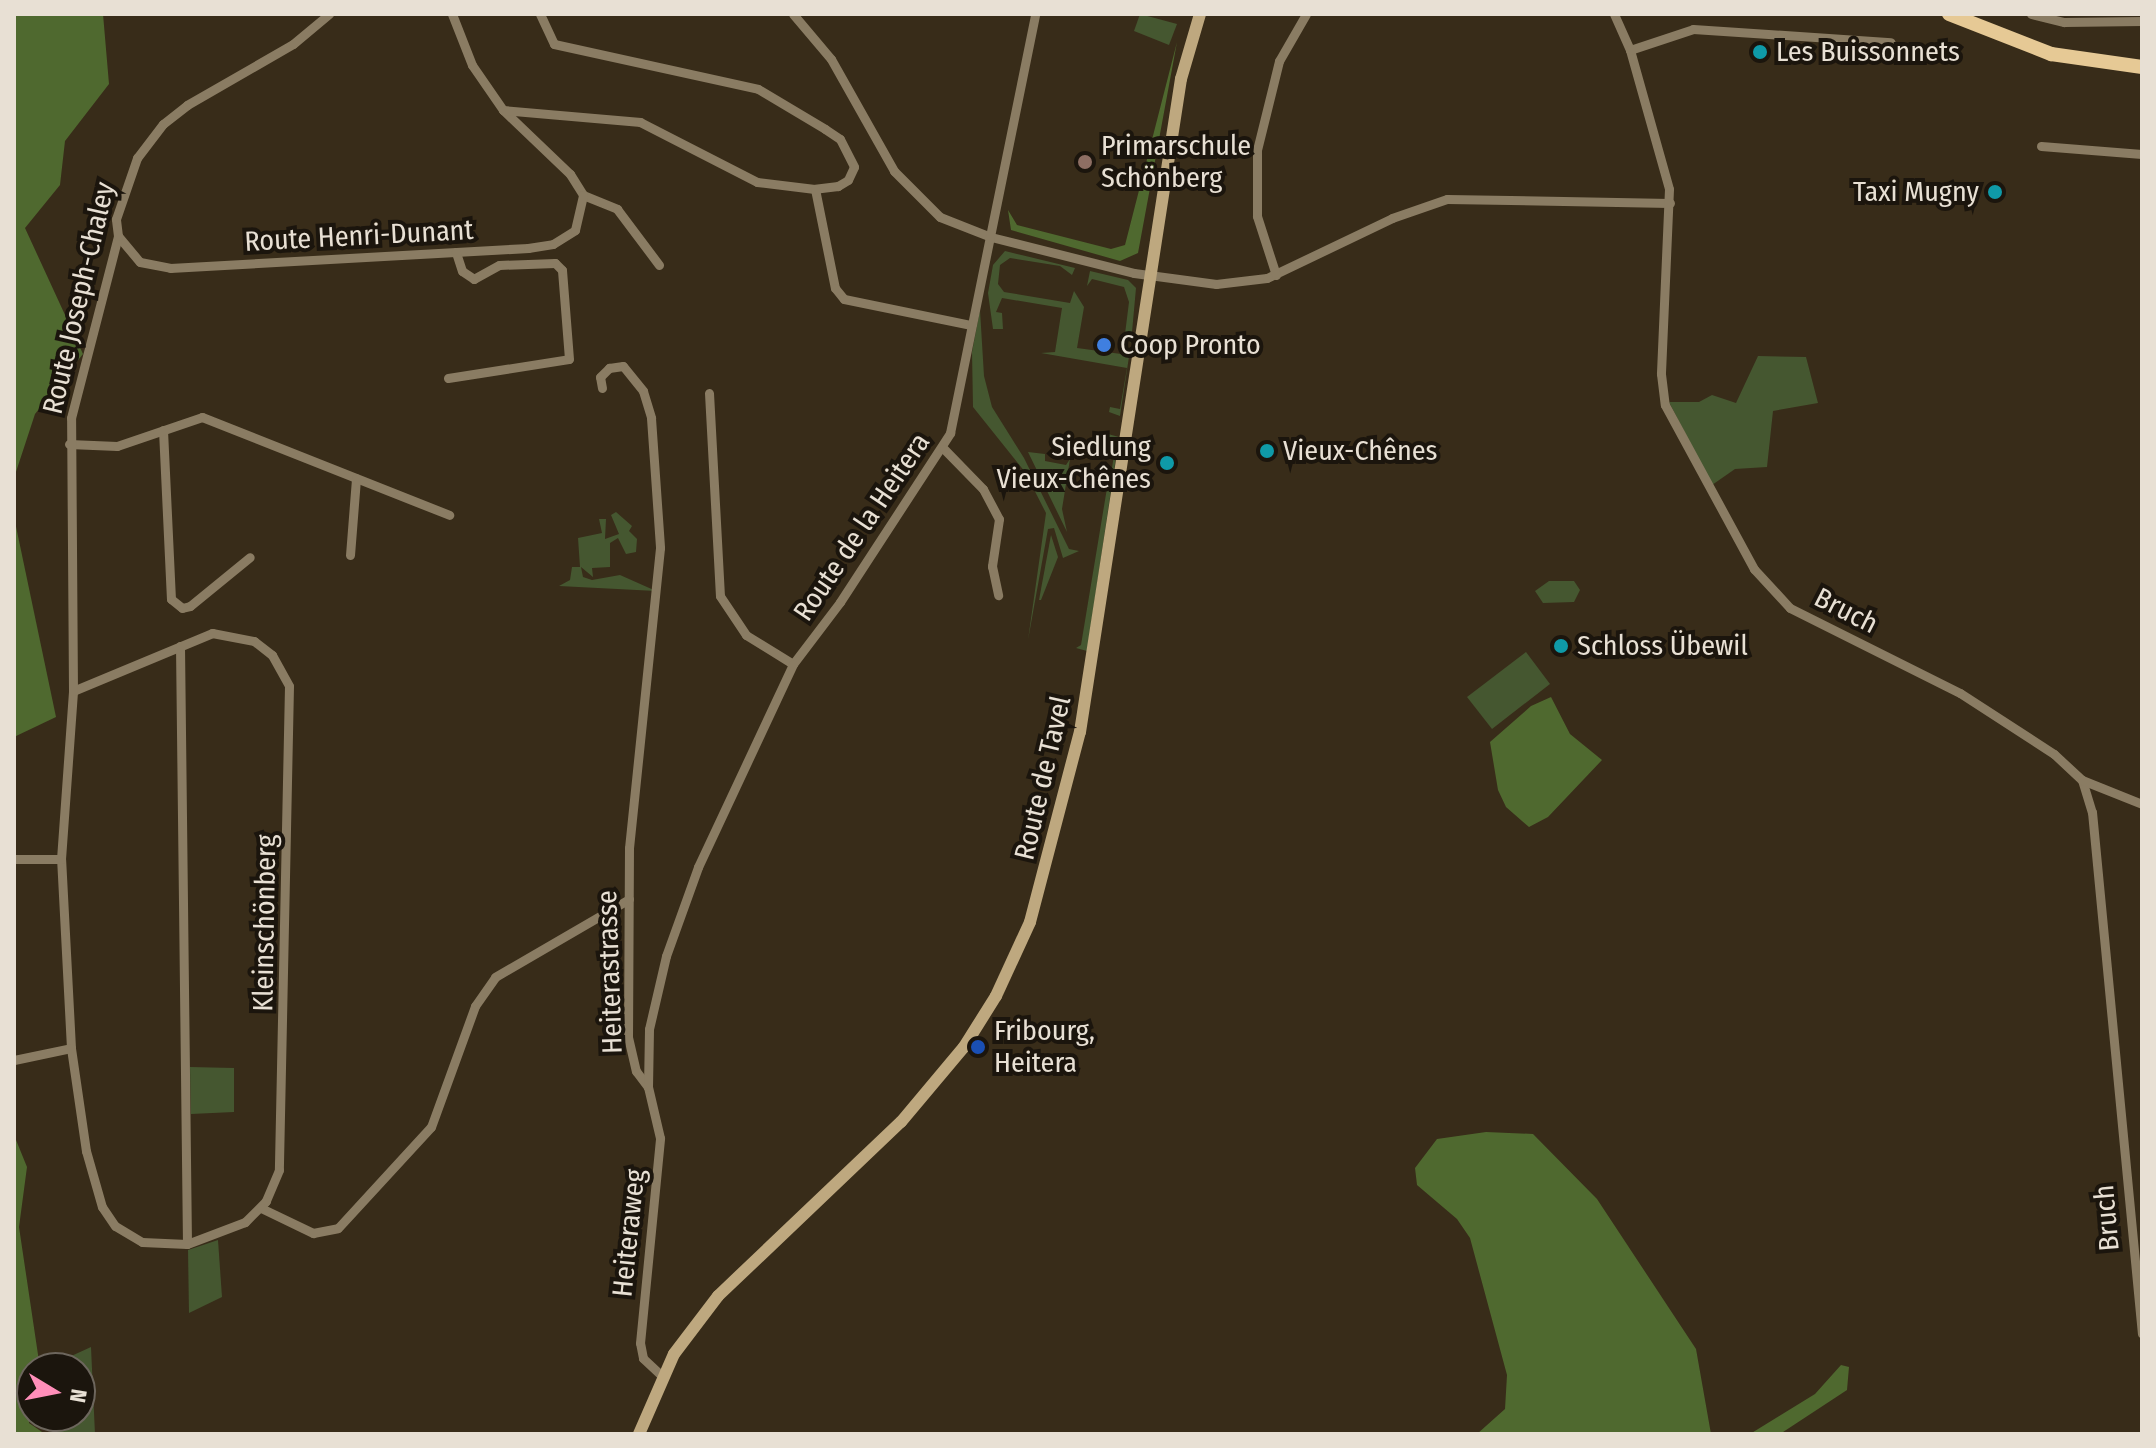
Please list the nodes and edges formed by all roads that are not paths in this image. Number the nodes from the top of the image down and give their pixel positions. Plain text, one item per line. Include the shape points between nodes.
1 (329, 14) edge
2 (452, 14) edge
3 (540, 14) edge
4 (793, 14) edge
5 (1035, 14) edge
6 (1200, 14) edge
7 (1306, 14) edge
8 (1614, 14) edge
9 (1949, 14) edge
10 (2031, 14) edge
11 (2142, 21) edge
12 (1891, 42) dead end
13 (1630, 50) junction
14 (2142, 67) edge
15 (503, 110) junction
16 (2041, 146) dead end
17 (2142, 154) edge
18 (815, 189) junction
19 (583, 195) junction
20 (1670, 203) junction
21 (118, 236) junction
22 (991, 237) junction
23 (456, 252) junction
24 (659, 265) dead end
25 (1276, 275) junction
26 (1151, 276) junction
27 (971, 325) junction
28 (448, 378) dead end
29 (602, 388) dead end
30 (709, 393) dead end
31 (163, 430) junction
32 (69, 444) junction
33 (944, 449) junction
34 (356, 478) junction
35 (449, 515) dead end
36 (350, 555) dead end
37 (250, 557) dead end
38 (998, 595) dead end
39 (180, 646) junction
40 (793, 664) junction
41 (73, 691) junction
42 (2082, 780) junction
43 (2105, 791) junction
44 (2142, 804) edge
45 (2092, 812) junction
46 (14, 859) edge
47 (61, 859) junction
48 (629, 899) junction
49 (71, 1048) junction
50 (14, 1060) edge
51 (648, 1087) junction
52 (261, 1208) junction
53 (187, 1244) junction
54 (2142, 1334) edge
55 (662, 1376) junction
56 (639, 1434) edge

1 - 21 street, Route Joseph-Chaley via 293,44 163,124 137,158 116,219
2 - 15 street via 472,65
3 - 18 street via 554,44 758,89 825,129 840,139 854,167 838,186
4 - 22 street via 831,59 909,190 940,217
5 - 22 street, Route de la Heitera
6 - 26 main road, Route de Tavel via 1181,79
7 - 25 street via 1279,61 1257,150 1257,216
8 - 13 street, Bruch
9 - 14 main road via 2051,54
10 - 11 street via 2064,22
12 - 13 street via 1693,29
13 - 20 street, Bruch via 1664,164
15 - 18 street via 640,122 757,182
15 - 19 street via 570,174
16 - 17 street
18 - 27 street via 835,288 844,299
19 - 23 street, Route Henri-Dunant via 579,223 565,239 528,248
19 - 24 street via 617,209
20 - 25 street via 1447,199 1392,218
20 - 42 street, Bruch via 1661,374 1670,420 1754,569 1780,600 1960,693 2054,754
21 - 23 street, Route Henri-Dunant via 140,262 170,268
21 - 32 street, Route Joseph-Chaley via 89,333
22 - 26 street
22 - 27 street, Route de la Heitera
23 - 28 street via 462,271 474,279 499,265 555,263 562,270 569,359
25 - 26 street via 1216,284
26 - 55 main road, Route de Tavel via 1080,732 1049,862 1020,948 981,1022 933,1088 718,1296
27 - 33 street, Route de la Heitera
29 - 48 street, Heiterastrasse via 600,377 609,368 623,366 643,391 651,418 660,583 634,767
30 - 40 street via 720,596 746,635
31 - 32 street via 100,448
31 - 34 street via 202,417
31 - 37 street via 171,599 182,608 190,606
32 - 41 street, Route Joseph-Chaley
33 - 38 street via 983,489 999,519 992,566
33 - 40 street, Route de la Heitera
34 - 35 street
34 - 36 street
39 - 41 street, Kleinschönberg
39 - 52 street, Kleinschönberg via 212,633 254,641 282,669 291,696 279,1170
39 - 53 street
40 - 51 street, Heiterastrasse via 698,867 666,956 649,1029
41 - 47 street
42 - 43 street
42 - 45 street, Bruch
43 - 44 street
43 - 45 street
45 - 54 street, Bruch
46 - 47 street
47 - 49 street
48 - 51 street, Heiterastrasse via 628,1037 636,1071
48 - 52 street via 495,977 475,1006 431,1127 338,1228 313,1233
49 - 50 street
49 - 53 street via 86,1151 102,1207 115,1226 142,1242
51 - 55 street, Heiteraweg via 660,1138 640,1343 646,1363
52 - 53 street via 245,1222
55 - 56 main road, Route de Tavel

